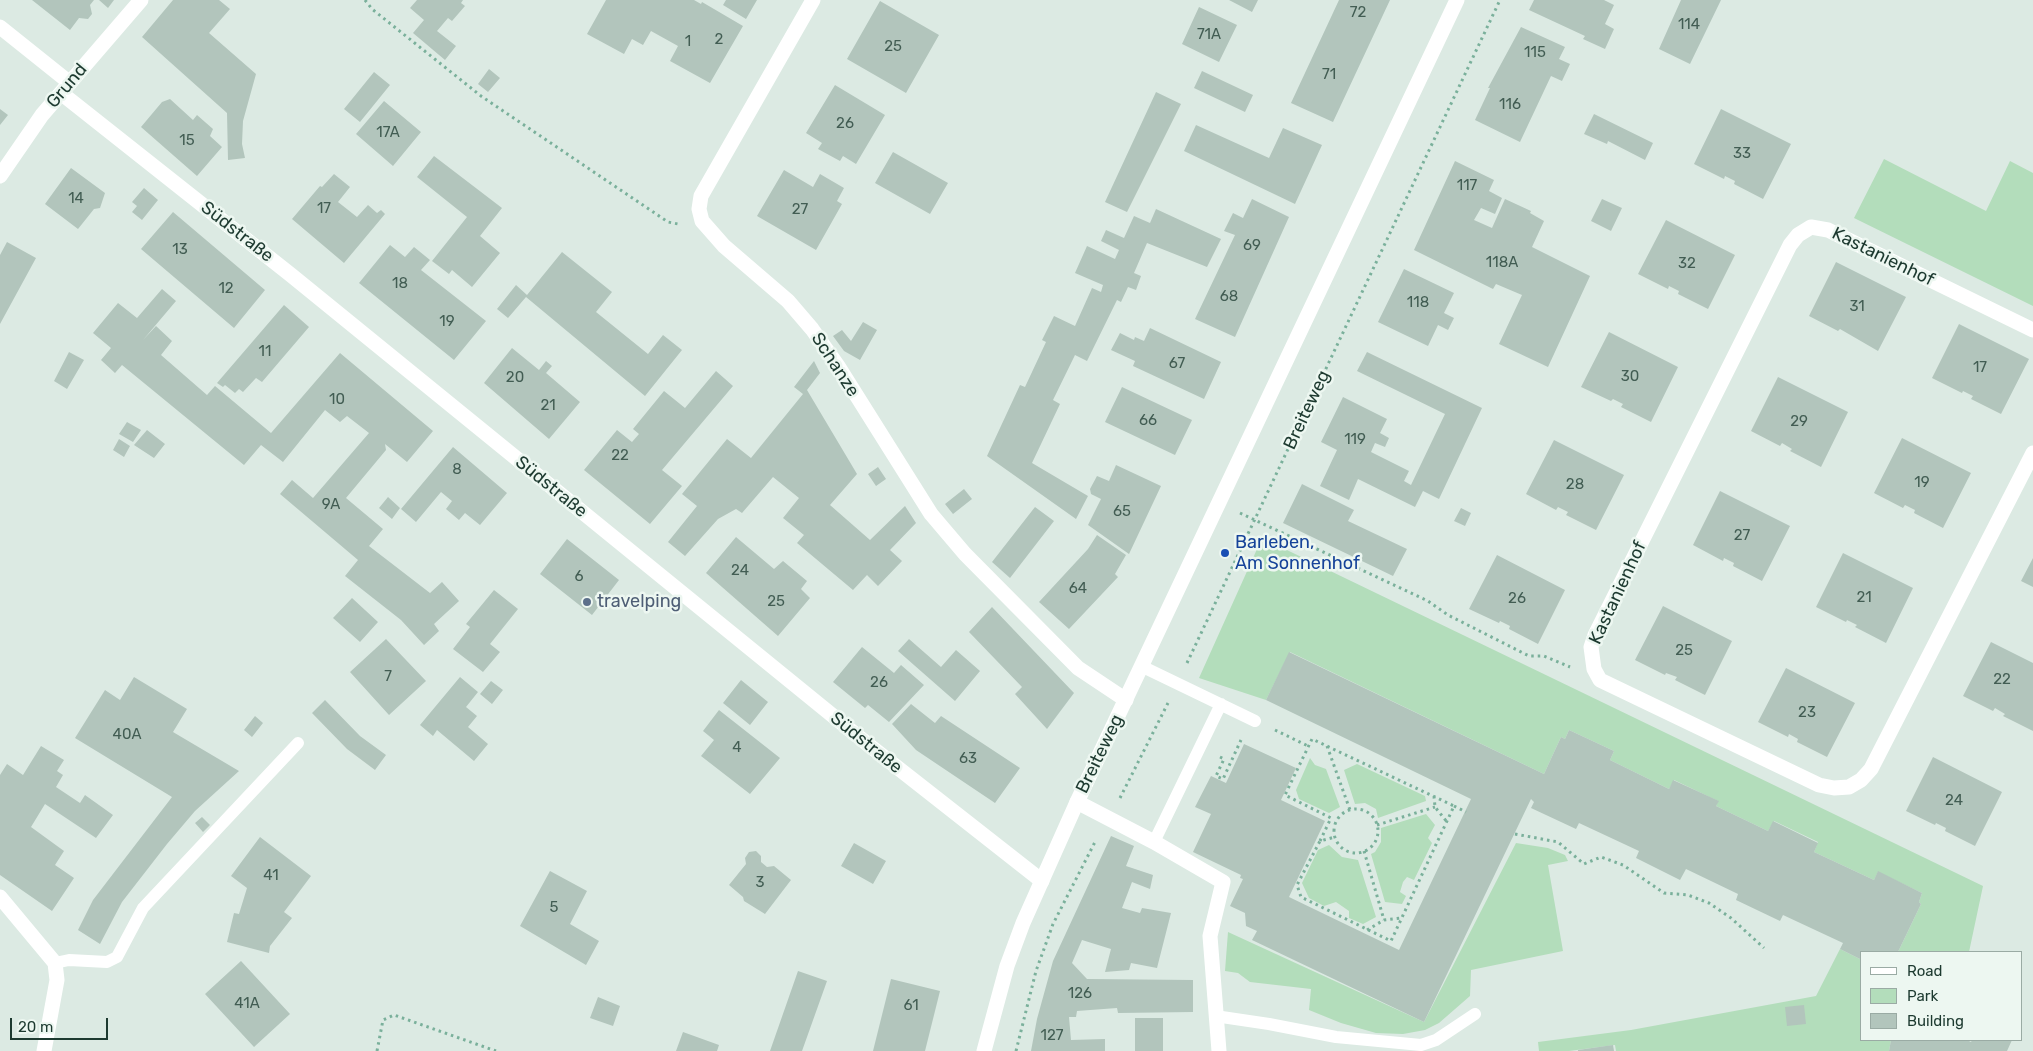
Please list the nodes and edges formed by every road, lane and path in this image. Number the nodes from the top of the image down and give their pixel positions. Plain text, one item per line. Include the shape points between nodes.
1 (141, 0) edge
2 (365, 0) edge
3 (813, 0) edge
4 (1457, 0) edge
5 (1500, 0) edge
6 (0, 27) edge
7 (65, 88) junction
8 (0, 176) edge
9 (702, 221) junction
10 (2033, 330) edge
11 (2033, 452) edge
12 (1218, 503) junction
13 (1256, 520) junction
14 (1141, 666) junction
15 (1600, 680) junction
16 (1177, 684) junction
17 (1126, 700) junction
18 (1221, 704) junction
19 (1253, 720) junction
20 (298, 744) dead end
21 (1308, 746) junction
22 (1327, 746) junction
23 (1218, 756) dead end
24 (1434, 796) junction
25 (1077, 802) junction
26 (1454, 806) junction
27 (1436, 807) junction
28 (1350, 810) junction
29 (1466, 812) dead end
30 (1108, 816) junction
31 (1331, 818) junction
32 (1338, 818) junction
33 (1447, 822) junction
34 (1377, 824) junction
35 (1515, 834) dead end
36 (1335, 837) junction
37 (1154, 842) junction
38 (1320, 842) junction
39 (1364, 850) junction
40 (1042, 881) junction
41 (0, 897) edge
42 (1401, 918) junction
43 (1384, 920) junction
44 (1367, 930) junction
45 (1764, 948) dead end
46 (55, 963) junction
47 (1475, 1014) dead end
48 (1215, 1016) junction
49 (44, 1051) edge
50 (377, 1051) edge
51 (496, 1051) edge
52 (984, 1051) edge
53 (1016, 1051) edge
54 (1219, 1051) edge

1 - 7 street, Grund
2 - 9 path via 372,10 481,96 668,222 683,225
3 - 9 street via 701,196 699,210
4 - 12 street, Breiteweg
5 - 13 path, Breiteweg
6 - 7 street, Südstraße
7 - 8 street, Grund via 21,143
7 - 40 street, Südstraße via 825,710
9 - 17 street, Schanze via 724,246 788,301 812,329 931,514 965,554 1078,668
10 - 15 street, Kastanienhof via 1828,230 1811,227 1798,234 1595,635 1590,647 1591,657
11 - 15 street via 1871,769 1849,787 1819,785
12 - 13 path
12 - 14 street, Breiteweg
13 - 15 path via 1428,600 1448,615 1529,656 1544,656
13 - 16 path, Breiteweg
14 - 16 lane
14 - 17 street, Breiteweg
16 - 18 lane
16 - 30 path, Breiteweg
17 - 25 street, Breiteweg
18 - 19 lane
18 - 37 lane
19 - 21 path
19 - 23 path via 1223,779 1216,776 1224,759
20 - 46 lane via 143,908 116,956 107,962 69,960
21 - 22 path via 1312,739
21 - 31 path via 1285,795
22 - 24 path
22 - 28 path
24 - 26 path
24 - 27 path
25 - 30 street, Breiteweg
25 - 40 street, Breiteweg
26 - 29 path
26 - 33 path
27 - 33 path
27 - 34 path
28 - 32 path
28 - 34 path via 1364,810
30 - 37 street, Breiteweg
30 - 53 path, Breiteweg via 1053,924 1036,971
31 - 32 path
31 - 38 path
32 - 36 path via 1334,827
33 - 42 path
34 - 39 path via 1378,834 1374,843
35 - 45 path via 1558,842 1584,864 1601,857 1623,865 1664,893 1688,895 1708,903 1731,918
36 - 38 path
36 - 39 path via 1348,851 1358,853
37 - 48 street, Breiteweg via 1223,882 1210,936
38 - 44 path via 1297,885 1301,897
39 - 43 path
40 - 52 street, Breiteweg via 1007,966
41 - 46 street
42 - 43 path
42 - 44 path via 1391,941
43 - 44 path
46 - 49 street via 57,980
47 - 48 lane via 1436,1040 1421,1045 1336,1037
48 - 54 street
50 - 51 path via 383,1020 394,1015

